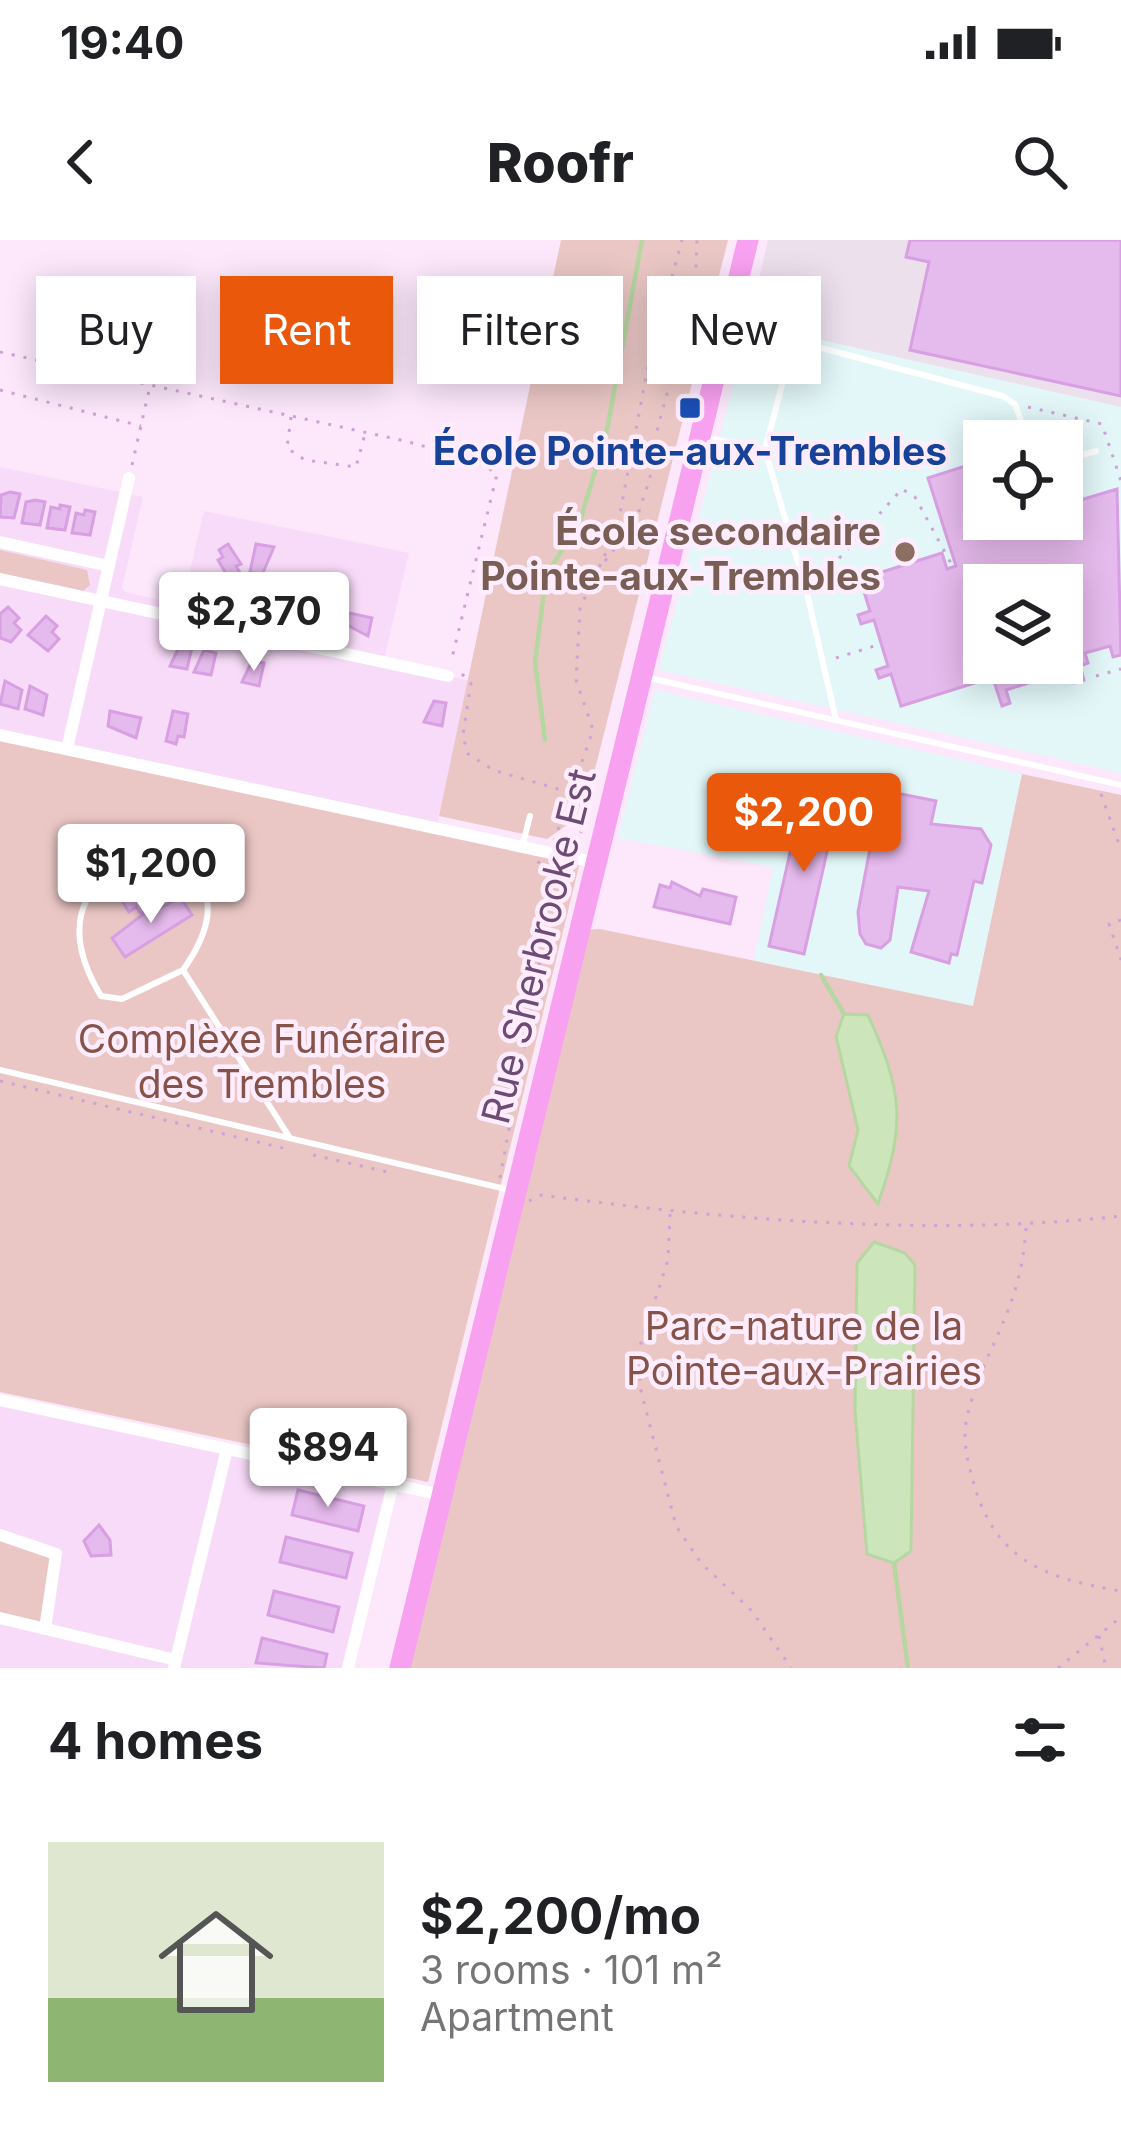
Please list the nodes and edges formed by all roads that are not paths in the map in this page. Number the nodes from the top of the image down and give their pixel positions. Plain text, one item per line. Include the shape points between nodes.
1 (748, 240) edge
2 (1021, 420) edge
3 (701, 436) junction
4 (765, 450) junction
5 (1096, 451) dead end
6 (1083, 455) edge
7 (129, 478) road end
8 (0, 542) edge
9 (109, 566) junction
10 (0, 578) edge
11 (101, 601) junction
12 (248, 633) junction
13 (316, 647) junction
14 (454, 674) road end
15 (642, 677) junction
16 (836, 720) junction
17 (0, 734) edge
18 (67, 749) junction
19 (1120, 784) edge
20 (530, 816) dead end
21 (522, 847) junction
22 (593, 862) junction
23 (103, 864) dead end
24 (69, 942) dead end
25 (183, 970) junction
26 (0, 1070) edge
27 (290, 1138) junction
28 (530, 1194) junction
29 (0, 1400) edge
30 (227, 1449) junction
31 (393, 1484) junction
32 (442, 1495) junction
33 (0, 1535) edge
34 (0, 1618) edge
35 (45, 1628) junction
36 (175, 1664) edge
37 (348, 1668) edge
38 (400, 1668) edge

1 - 3 main road, Rue Sherbrooke Est
2 - 4 lane via 1002,395 796,348
3 - 4 lane
3 - 15 main road, Rue Sherbrooke Est
4 - 16 lane
5 - 6 lane
7 - 9 street
8 - 9 street
9 - 11 street
10 - 11 street
11 - 12 street
11 - 18 street
12 - 13 street
12 - 13 street via 255,599 322,615
13 - 14 street
15 - 16 lane
15 - 22 main road, Rue Sherbrooke Est
16 - 19 lane
17 - 18 street
18 - 21 street
20 - 21 lane
21 - 22 street
22 - 28 main road, Rue Sherbrooke Est
23 - 25 lane via 164,866 196,884 209,915
24 - 25 lane via 101,996 122,999
25 - 27 lane
26 - 27 lane
27 - 28 lane
28 - 32 main road, Rue Sherbrooke Est
29 - 30 street
30 - 31 street
30 - 36 street
31 - 32 street
31 - 37 street
32 - 38 main road, Rue Sherbrooke Est
33 - 35 street via 56,1554
34 - 35 street
35 - 36 street

